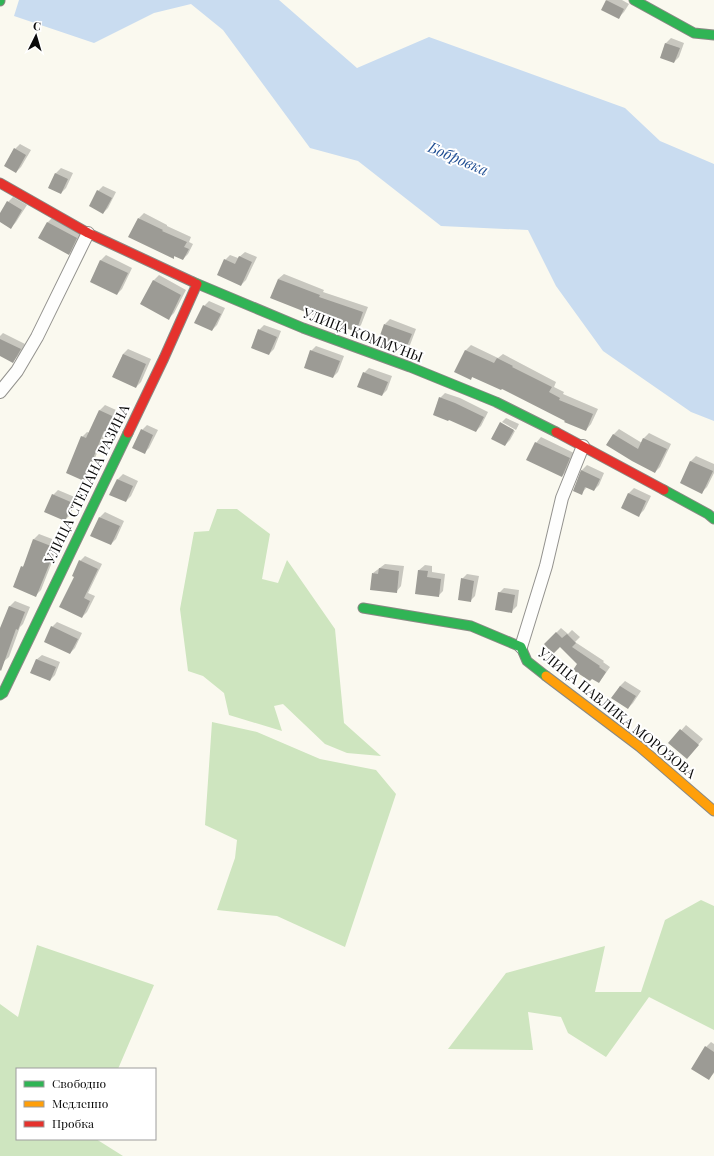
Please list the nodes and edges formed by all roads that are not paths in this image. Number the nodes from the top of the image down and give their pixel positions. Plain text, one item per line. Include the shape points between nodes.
1 (634, 0) edge
2 (714, 35) edge
3 (0, 183) edge
4 (88, 233) junction
5 (197, 284) junction
6 (0, 392) edge
7 (583, 446) junction
8 (714, 519) edge
9 (363, 608) dead end
10 (521, 648) junction
11 (0, 695) edge
12 (714, 812) edge

1 - 2 street via 694,33
3 - 4 street, УЛИЦА КОММУНЫ
4 - 5 street, УЛИЦА КОММУНЫ
4 - 6 street via 37,337 17,371
5 - 7 street, УЛИЦА КОММУНЫ via 303,328 496,402
5 - 11 street, УЛИЦА СТЕПАНА РАЗИНА via 164,358
7 - 8 street, УЛИЦА КОММУНЫ
7 - 10 street via 562,498 546,566
9 - 10 street, УЛИЦА ПАВЛИКА МОРОЗОВА via 471,626
10 - 12 street, УЛИЦА ПАВЛИКА МОРОЗОВА via 527,661 640,747

